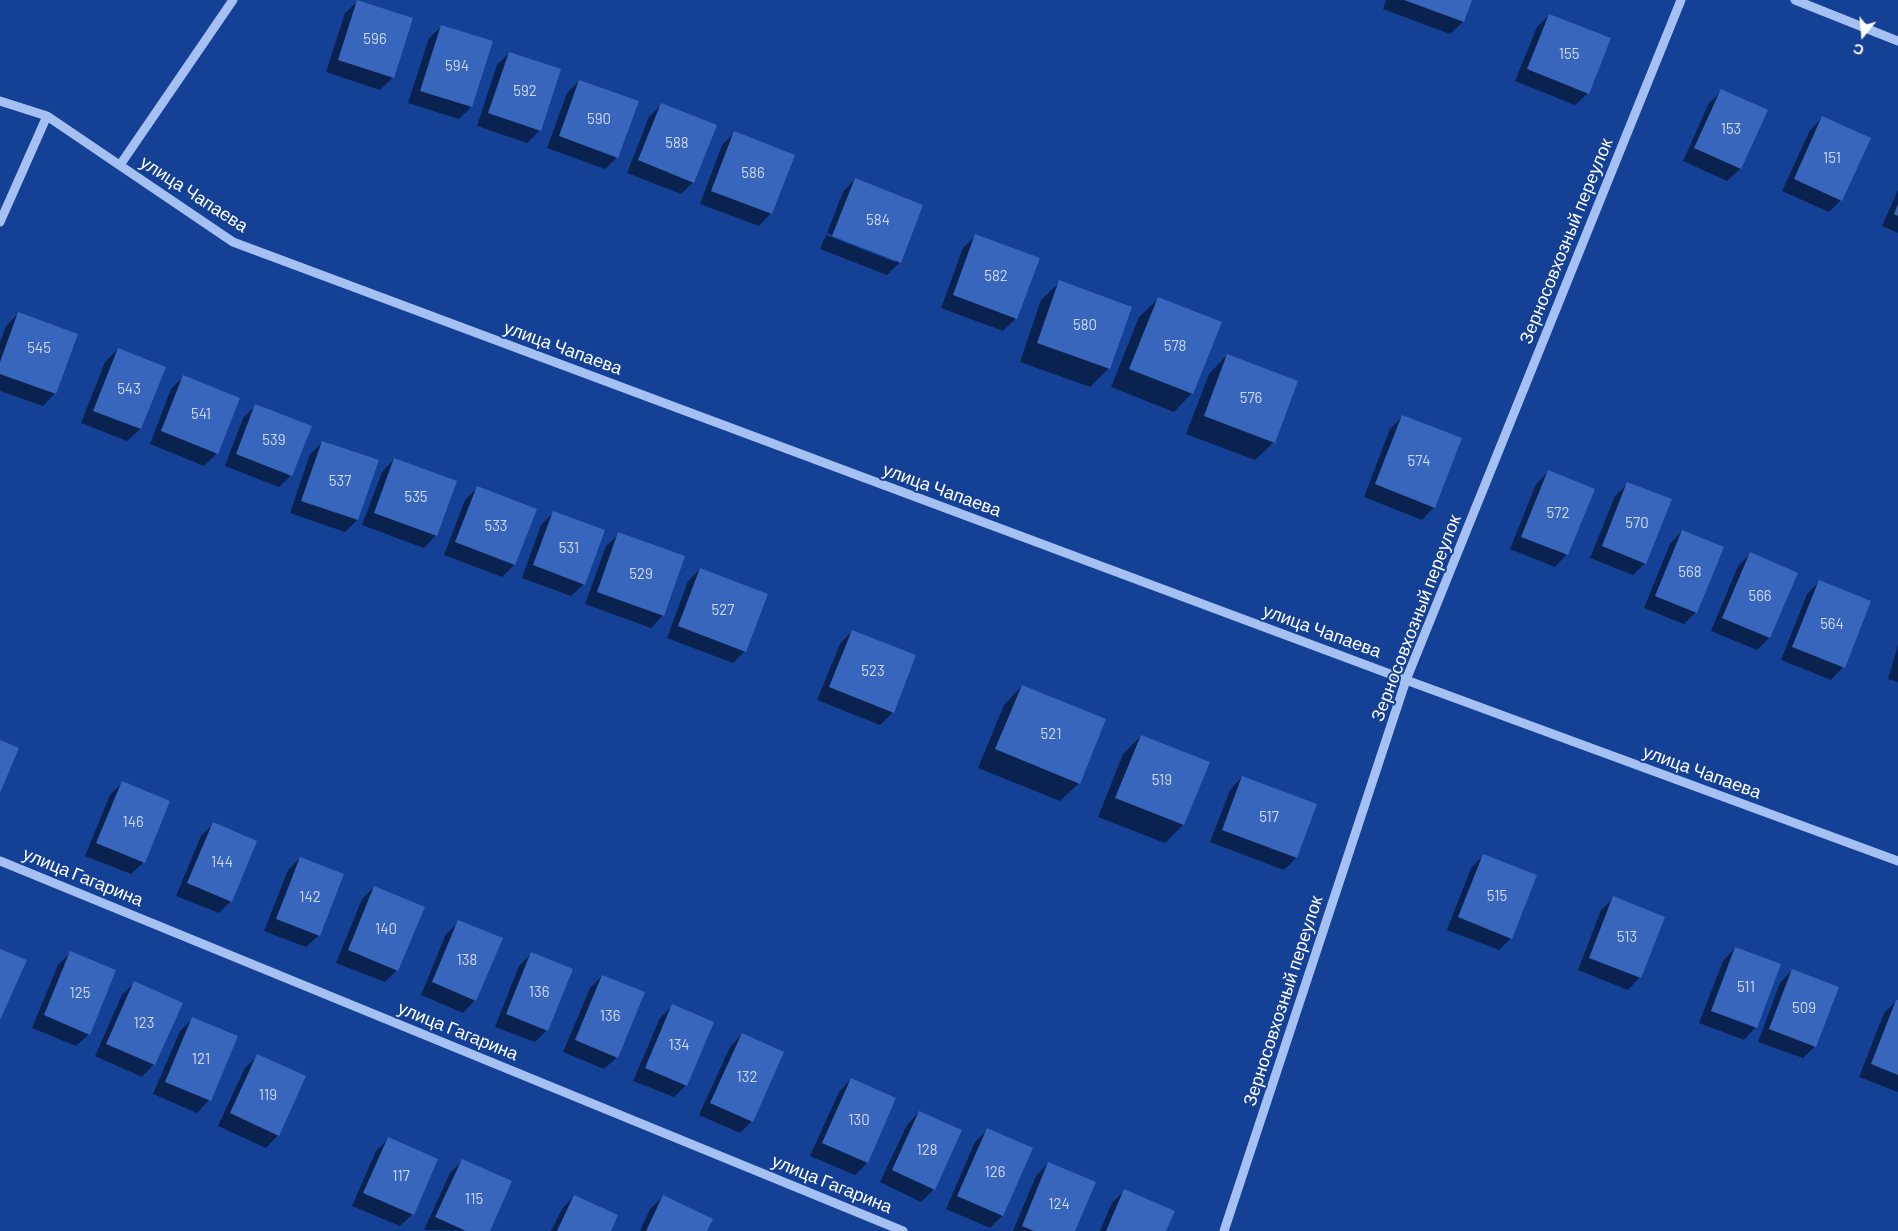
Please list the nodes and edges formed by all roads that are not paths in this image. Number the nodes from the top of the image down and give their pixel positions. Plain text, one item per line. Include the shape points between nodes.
1 (234, 0) edge
2 (1681, 0) edge
3 (1795, 0) edge
4 (1898, 41) edge
5 (0, 101) edge
6 (47, 116) junction
7 (120, 165) junction
8 (0, 222) edge
9 (1406, 680) junction
10 (0, 861) edge
11 (1898, 861) edge
12 (903, 1231) edge
13 (1224, 1231) edge

1 - 7 street
2 - 9 street, Зерносовхозный переулок
3 - 4 street
5 - 6 street, улица Чапаева
6 - 7 street, улица Чапаева
6 - 8 street
7 - 9 street, улица Чапаева via 233,242
9 - 11 street, улица Чапаева
9 - 13 street, Зерносовхозный переулок
10 - 12 street, улица Гагарина

